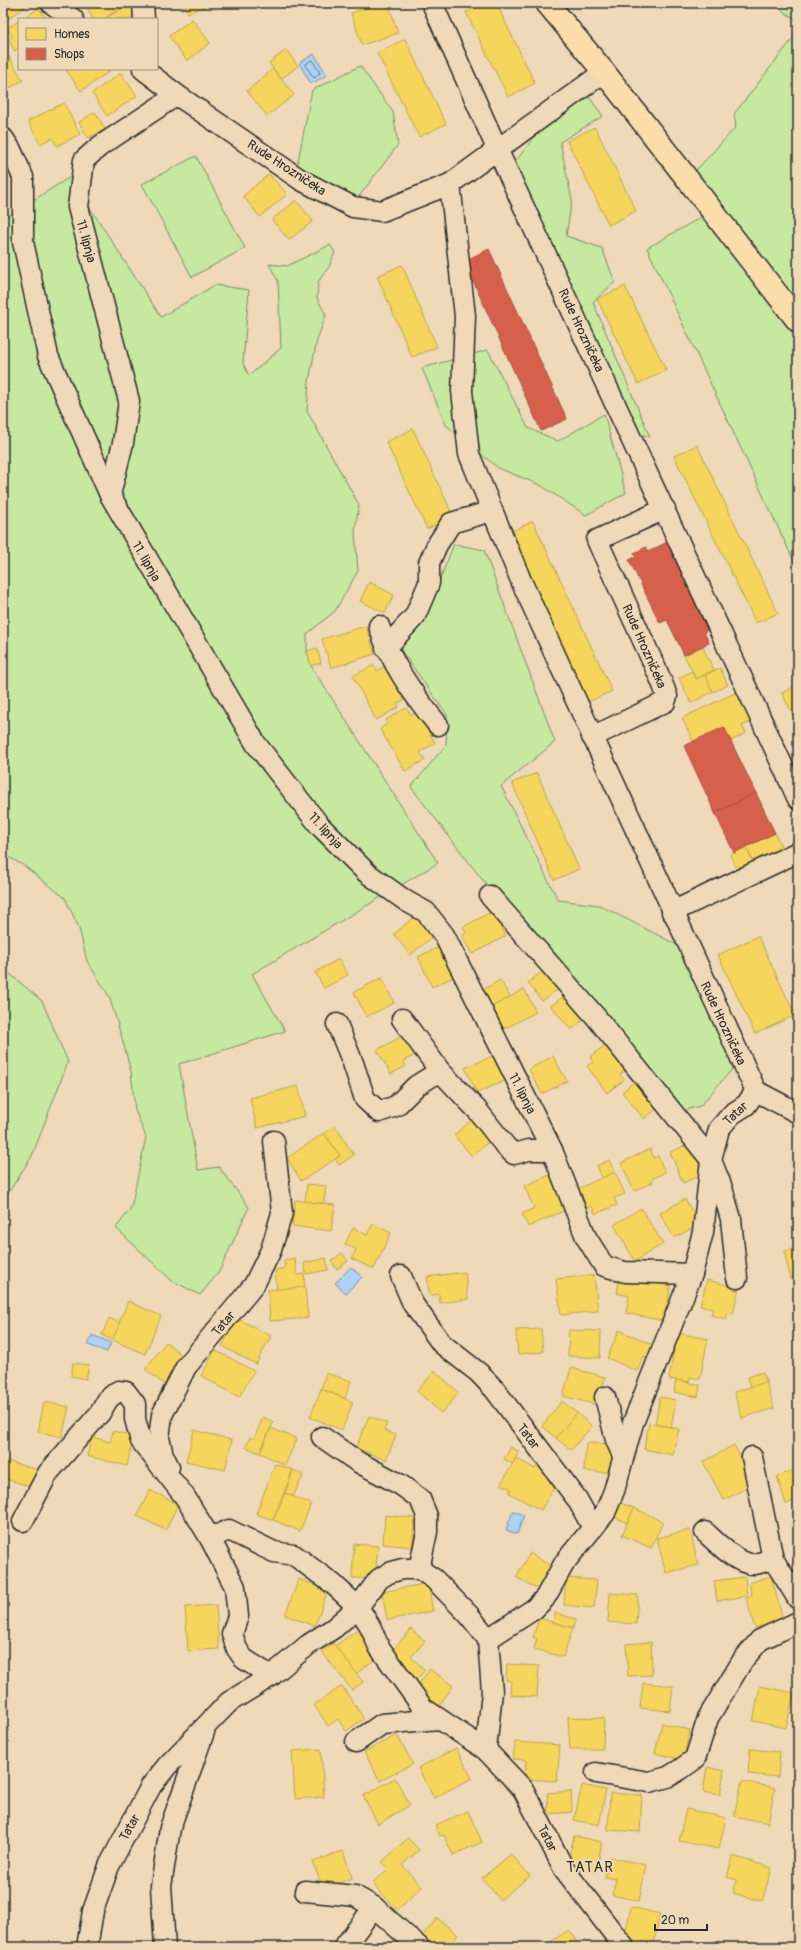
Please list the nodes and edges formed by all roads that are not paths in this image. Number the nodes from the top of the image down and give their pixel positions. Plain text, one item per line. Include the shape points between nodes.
1 (50, 3) edge
2 (143, 3) edge
3 (432, 3) edge
4 (547, 3) edge
5 (72, 18) edge
6 (144, 18) edge
7 (144, 70) edge
8 (604, 72) junction
9 (177, 95) junction
10 (3, 138) edge
11 (498, 151) junction
12 (450, 184) junction
13 (798, 321) edge
14 (110, 495) junction
15 (665, 509) junction
16 (492, 511) junction
17 (379, 626) dead end
18 (386, 648) junction
19 (438, 725) dead end
20 (592, 736) junction
21 (798, 799) edge
22 (798, 852) edge
23 (490, 896) dead end
24 (672, 912) junction
25 (402, 1019) dead end
26 (336, 1024) dead end
27 (440, 1071) junction
28 (756, 1091) junction
29 (798, 1113) edge
30 (274, 1141) dead end
31 (552, 1150) junction
32 (711, 1160) junction
33 (692, 1274) junction
34 (402, 1276) dead end
35 (737, 1278) dead end
36 (605, 1397) dead end
37 (322, 1436) dead end
38 (623, 1456) junction
39 (752, 1457) dead end
40 (185, 1497) junction
41 (23, 1521) dead end
42 (593, 1528) junction
43 (705, 1532) dead end
44 (210, 1538) junction
45 (773, 1559) junction
46 (419, 1570) junction
47 (798, 1599) edge
48 (358, 1607) junction
49 (798, 1622) edge
50 (488, 1639) junction
51 (271, 1676) junction
52 (438, 1719) junction
53 (206, 1726) junction
54 (356, 1742) dead end
55 (486, 1750) junction
56 (596, 1773) dead end
57 (305, 1891) dead end
58 (374, 1907) junction
59 (87, 1947) edge
60 (165, 1947) edge
61 (344, 1947) edge
62 (419, 1947) edge
63 (624, 1947) edge

1 - 5 street
2 - 6 street
3 - 11 street, Rude Hrozničeka
4 - 8 main road
7 - 9 street
8 - 11 street, Rude Hrozničeka
8 - 13 main road
9 - 12 street, Rude Hrozničeka via 301,180 353,207 382,211
9 - 14 street, 11. lipnja via 100,146 84,160 78,207 129,401 123,443
10 - 14 street, 11. lipnja via 23,177 23,242 48,356
11 - 12 street, Rude Hrozničeka
11 - 15 street, Rude Hrozničeka
12 - 16 street, Rude Hrozničeka via 465,316 462,391 469,454
14 - 31 street, 11. lipnja via 256,744 320,826 367,873 426,912 444,935
15 - 20 street, Rude Hrozničeka via 597,540 667,696 665,702
15 - 21 street, Rude Hrozničeka
16 - 18 street via 451,523 429,563 429,583 415,616
16 - 20 street, Rude Hrozničeka
17 - 18 street
18 - 19 street via 409,688
20 - 24 street, Rude Hrozničeka
22 - 24 street
23 - 32 street via 596,1017
24 - 28 street, Rude Hrozničeka
25 - 27 street
26 - 27 street via 353,1063 364,1099 379,1112 396,1106 416,1086
27 - 31 street via 514,1154 528,1150
28 - 29 street
28 - 32 street, Tatar via 746,1105 732,1114 719,1129
30 - 40 street, Tatar via 282,1213 271,1250 254,1285 186,1367 162,1415 159,1438 163,1455
31 - 33 street, 11. lipnja via 586,1237 604,1266 625,1272
32 - 33 street, Tatar via 703,1232
32 - 35 street via 731,1219
33 - 38 street, Tatar via 651,1376
34 - 42 street, Tatar via 413,1304 442,1344 496,1390 577,1499
36 - 38 street via 616,1440
37 - 46 street via 358,1462 420,1499 427,1516 427,1524
38 - 42 street, Tatar via 605,1513
39 - 45 street
40 - 41 street, Tatar via 141,1440 134,1419 135,1404 126,1392 118,1391 108,1399 100,1413 48,1473
40 - 44 street, Tatar
42 - 50 street, Tatar via 566,1562 545,1598 534,1609
43 - 45 street via 738,1559 753,1564
44 - 48 street, Tatar via 230,1530 261,1547 294,1555 334,1584
44 - 51 street, Tatar via 236,1587 238,1616 232,1634 237,1649 244,1659
45 - 47 street
46 - 48 street, Tatar via 402,1569 388,1573 379,1579
46 - 50 street via 439,1584
48 - 51 street, Tatar
48 - 52 street, Tatar via 379,1646 397,1672 423,1708
49 - 56 street via 760,1640 743,1660 708,1718 695,1759 682,1769 668,1777 649,1782
50 - 55 street via 492,1692
51 - 53 street, Tatar via 229,1702
52 - 54 street via 382,1724
52 - 55 street, Tatar
53 - 59 street, Tatar via 151,1786 120,1843 93,1911
53 - 60 street, Tatar via 170,1828 161,1886
55 - 63 street, Tatar via 523,1789 564,1869
57 - 58 street via 355,1896
58 - 61 street
58 - 62 street

